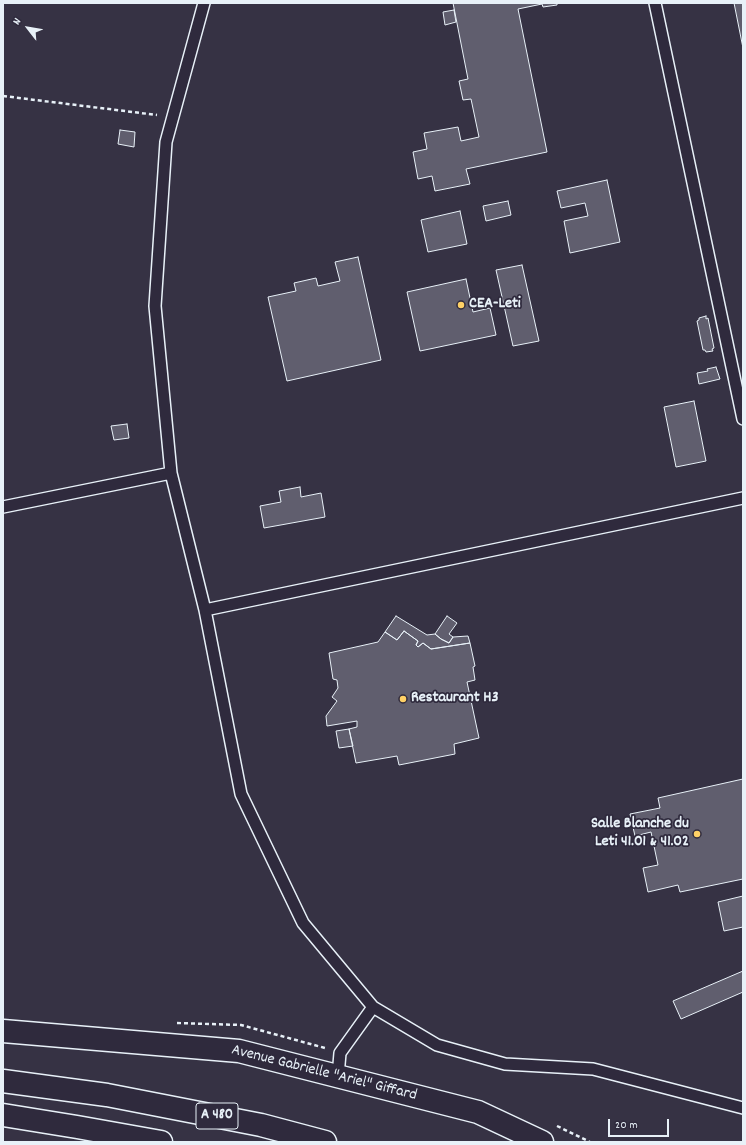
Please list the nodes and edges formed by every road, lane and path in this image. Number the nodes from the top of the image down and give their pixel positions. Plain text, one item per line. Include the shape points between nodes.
1 (204, 3) edge
2 (655, 3) edge
3 (3, 96) edge
4 (172, 117) junction
5 (743, 419) edge
6 (171, 473) junction
7 (743, 498) edge
8 (3, 507) edge
9 (205, 610) junction
10 (373, 1007) junction
11 (3, 1031) edge
12 (338, 1076) junction
13 (3, 1081) edge
14 (743, 1108) edge
15 (3, 1115) edge
16 (161, 1142) edge
17 (325, 1142) edge
18 (542, 1142) edge

1 - 4 lane
2 - 5 lane
3 - 4 path
4 - 6 lane via 166,142 155,306
6 - 8 lane
6 - 9 lane
7 - 9 lane
9 - 10 lane via 241,794 303,923
10 - 12 lane via 340,1053
10 - 14 lane via 437,1046 505,1064 593,1069
11 - 12 main road, Avenue Gabrielle "Ariel" Giffard via 239,1051
12 - 18 main road, Avenue Gabrielle "Ariel" Giffard via 478,1112
13 - 17 main road, A 480 via 107,1095 261,1125
15 - 16 main road

